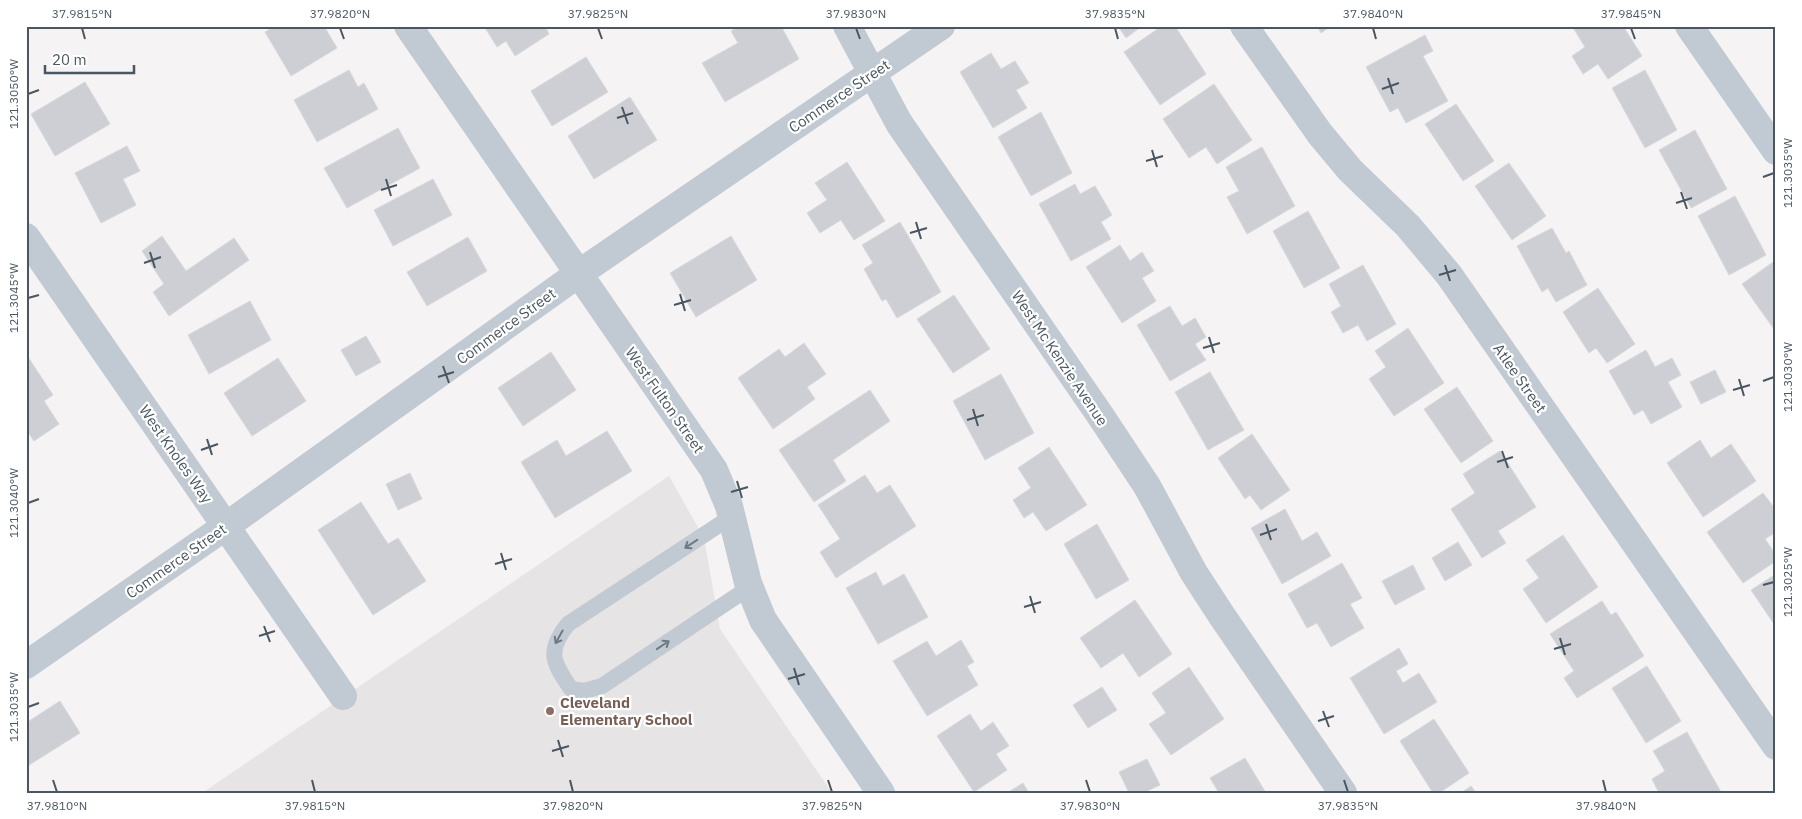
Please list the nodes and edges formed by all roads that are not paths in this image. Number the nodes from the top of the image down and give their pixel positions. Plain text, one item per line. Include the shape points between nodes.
1 (408, 26) edge
2 (847, 26) edge
3 (941, 26) edge
4 (1244, 26) edge
5 (1690, 26) edge
6 (873, 73) junction
7 (1776, 151) edge
8 (26, 237) edge
9 (578, 274) junction
10 (731, 517) junction
11 (226, 526) junction
12 (750, 587) junction
13 (26, 665) edge
14 (343, 696) dead end
15 (1776, 746) edge
16 (881, 793) edge
17 (1343, 793) edge

1 - 9 street, West Fulton Street
2 - 6 street, West Mc Kenzie Avenue
3 - 6 street, Commerce Street
4 - 15 street, Atlee Street via 1320,134 1350,170 1408,226 1449,275
5 - 7 street
6 - 9 street, Commerce Street
6 - 17 street, West Mc Kenzie Avenue via 899,123 1100,415 1147,486 1194,573
8 - 11 street, West Knoles Way
9 - 10 street, West Fulton Street via 714,470
9 - 11 street, Commerce Street
10 - 12 street, West Fulton Street
10 -> 12 lane via 568,624 556,641 553,654 557,668 572,689 584,691 602,686
11 - 13 street, Commerce Street
11 - 14 street, West Knoles Way
12 - 16 street, West Fulton Street via 763,620

